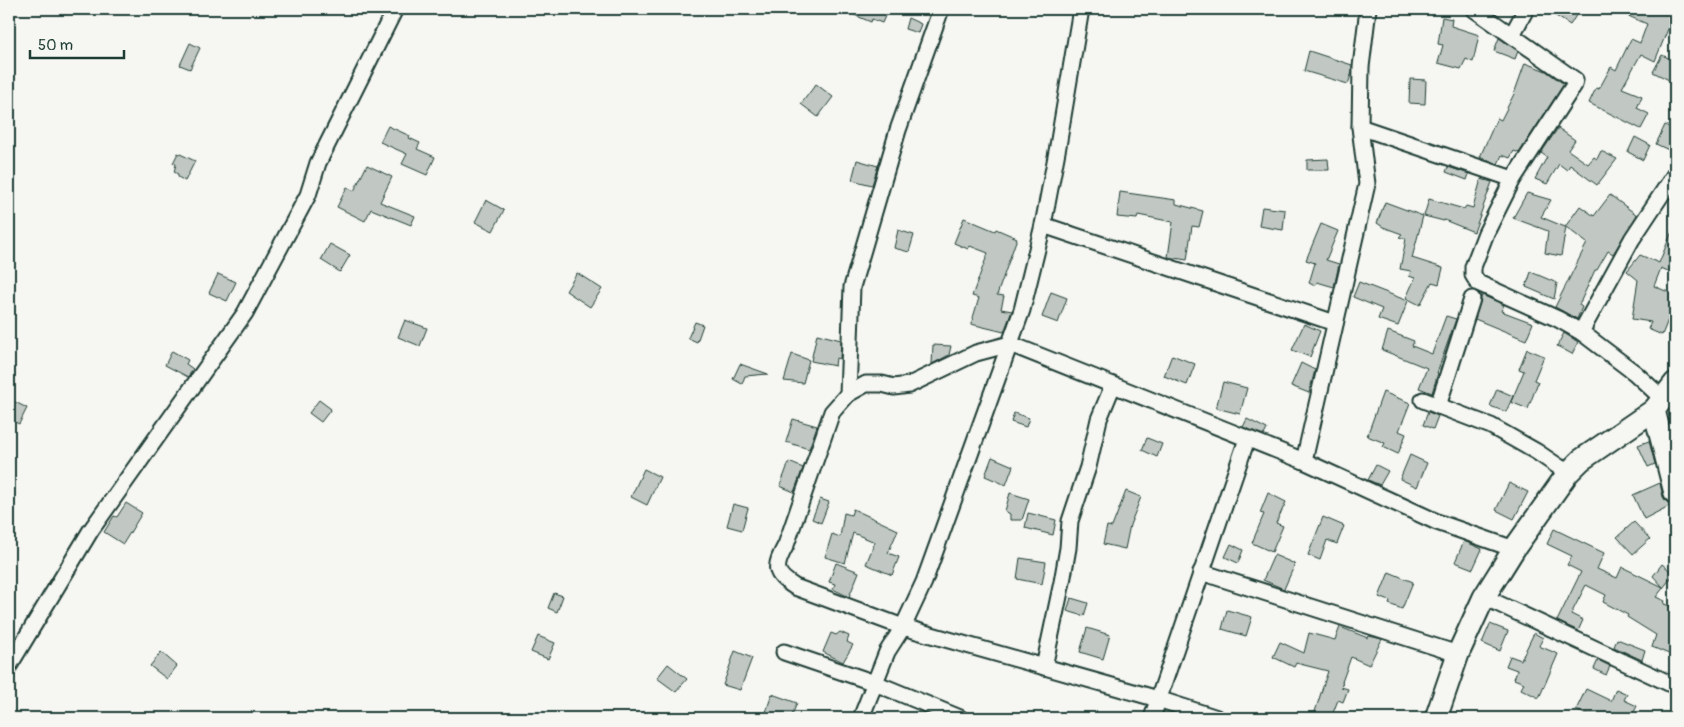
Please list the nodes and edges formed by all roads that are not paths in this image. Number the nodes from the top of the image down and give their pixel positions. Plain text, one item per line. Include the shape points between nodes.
1 (395, 9) edge
2 (941, 9) edge
3 (1081, 9) edge
4 (1368, 9) edge
5 (1474, 9) edge
6 (1526, 9) edge
7 (1512, 35) junction
8 (1360, 128) junction
9 (1675, 174) edge
10 (1513, 179) junction
11 (1043, 225) junction
12 (1472, 299) dead end
13 (1335, 324) junction
14 (1581, 332) junction
15 (1010, 344) junction
16 (1113, 385) junction
17 (848, 394) junction
18 (1668, 394) edge
19 (1423, 400) dead end
20 (1438, 406) junction
21 (1247, 439) junction
22 (1304, 462) junction
23 (1568, 473) junction
24 (1675, 493) edge
25 (1514, 549) junction
26 (1201, 572) junction
27 (1484, 597) junction
28 (902, 627) junction
29 (784, 652) dead end
30 (1458, 654) junction
31 (9, 666) edge
32 (1044, 667) junction
33 (875, 683) junction
34 (1675, 686) edge
35 (1158, 699) junction
36 (861, 718) edge
37 (960, 718) edge
38 (1152, 718) edge
39 (1217, 718) edge
40 (1436, 718) edge

1 - 31 street via 318,163 308,195 244,313 92,530
2 - 17 street via 898,130 852,287
3 - 11 street
4 - 8 street via 1361,68
5 - 7 street
6 - 7 street
7 - 10 street via 1575,80
8 - 10 street
8 - 13 street via 1367,184
9 - 14 street via 1632,239
10 - 14 street via 1486,233 1473,266 1473,275 1478,283
11 - 13 street
11 - 15 street
12 - 20 street
13 - 22 street
14 - 18 street
15 - 16 street
15 - 17 street via 976,353 909,385 866,384
15 - 28 street via 924,582
16 - 21 street
16 - 32 street via 1070,521
17 - 28 street via 832,412 786,545 777,560 778,574 795,588
18 - 23 street
18 - 24 street
19 - 20 street
20 - 23 street via 1491,426
21 - 22 street
21 - 26 street
22 - 25 street via 1437,522
23 - 25 street
25 - 27 street
26 - 30 street
26 - 35 street
27 - 30 street
27 - 34 street
28 - 32 street
28 - 33 street via 886,652
29 - 33 street
30 - 40 street
32 - 35 street
33 - 36 street
33 - 37 street
35 - 38 street
35 - 39 street

